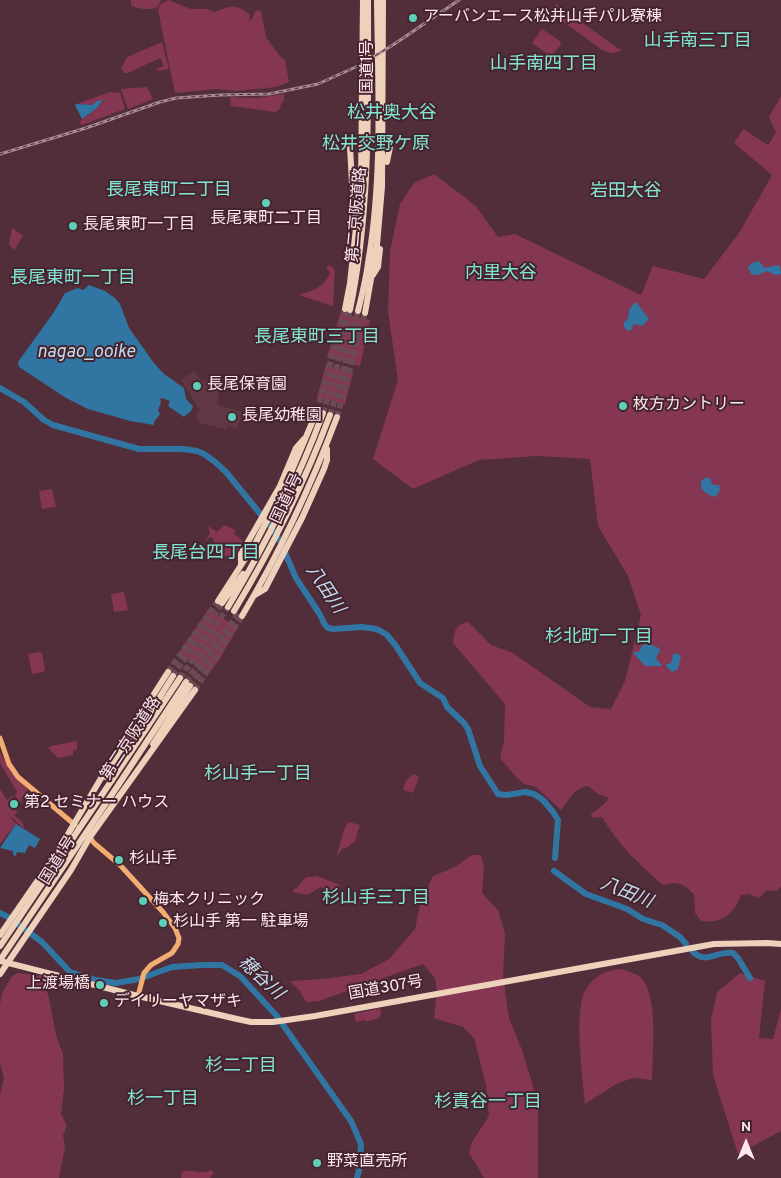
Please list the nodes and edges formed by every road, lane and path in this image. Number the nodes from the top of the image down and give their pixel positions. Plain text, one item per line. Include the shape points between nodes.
1 (368, 0) edge
2 (382, 1) edge
3 (362, 2) edge
4 (350, 147) dead end
5 (390, 147) dead end
6 (371, 277) junction
7 (347, 308) junction
8 (362, 312) joint
9 (331, 433) junction
10 (289, 486) junction
11 (303, 492) junction
12 (279, 555) junction
13 (241, 566) junction
14 (174, 675) joint
15 (190, 686) joint
16 (0, 738) edge
17 (116, 782) junction
18 (74, 824) junction
19 (90, 837) junction
20 (1, 933) edge
21 (781, 944) edge
22 (0, 946) edge
23 (0, 960) edge
24 (7, 963) junction
25 (0, 974) edge
26 (138, 996) junction

1 - 7 highway, 第二京阪道路 via 366,201 360,261
2 - 6 highway, 国道1号 via 382,187
2 - 8 highway, 第二京阪道路 via 376,193
3 - 7 highway, 国道1号 via 362,181
4 - 7 highway via 354,214
5 - 6 highway via 378,268
6 - 8 highway, 国道1号
9 - 11 highway, 国道1号
9 - 11 highway, 国道1号 via 334,416
9 - 12 highway via 324,469 302,518
10 - 13 highway, 国道1号
10 - 13 highway, 国道1号 via 262,548 222,604
10 - 13 highway via 318,413 296,448 280,486 241,554
11 - 12 highway, 国道1号
11 - 12 highway, 国道1号 via 268,552 238,614 255,595
14 - 17 highway, 第二京阪道路
14 - 18 highway, 国道1号
15 - 17 highway, 第二京阪道路
15 - 19 highway, 国道1号
16 - 18 main road via 9,764 18,777
17 - 22 highway, 第二京阪道路, bridge
17 - 23 highway, 第二京阪道路, bridge
18 - 19 main road
18 - 20 highway, 国道1号
19 - 24 highway, 国道1号
19 - 26 main road via 163,912 177,933 178,944 172,953 144,973
21 - 26 highway, 国道307号 via 714,944 277,1021 251,1022
23 - 24 highway, 国道307号
24 - 25 highway, 国道1号
24 - 26 highway, 国道307号

